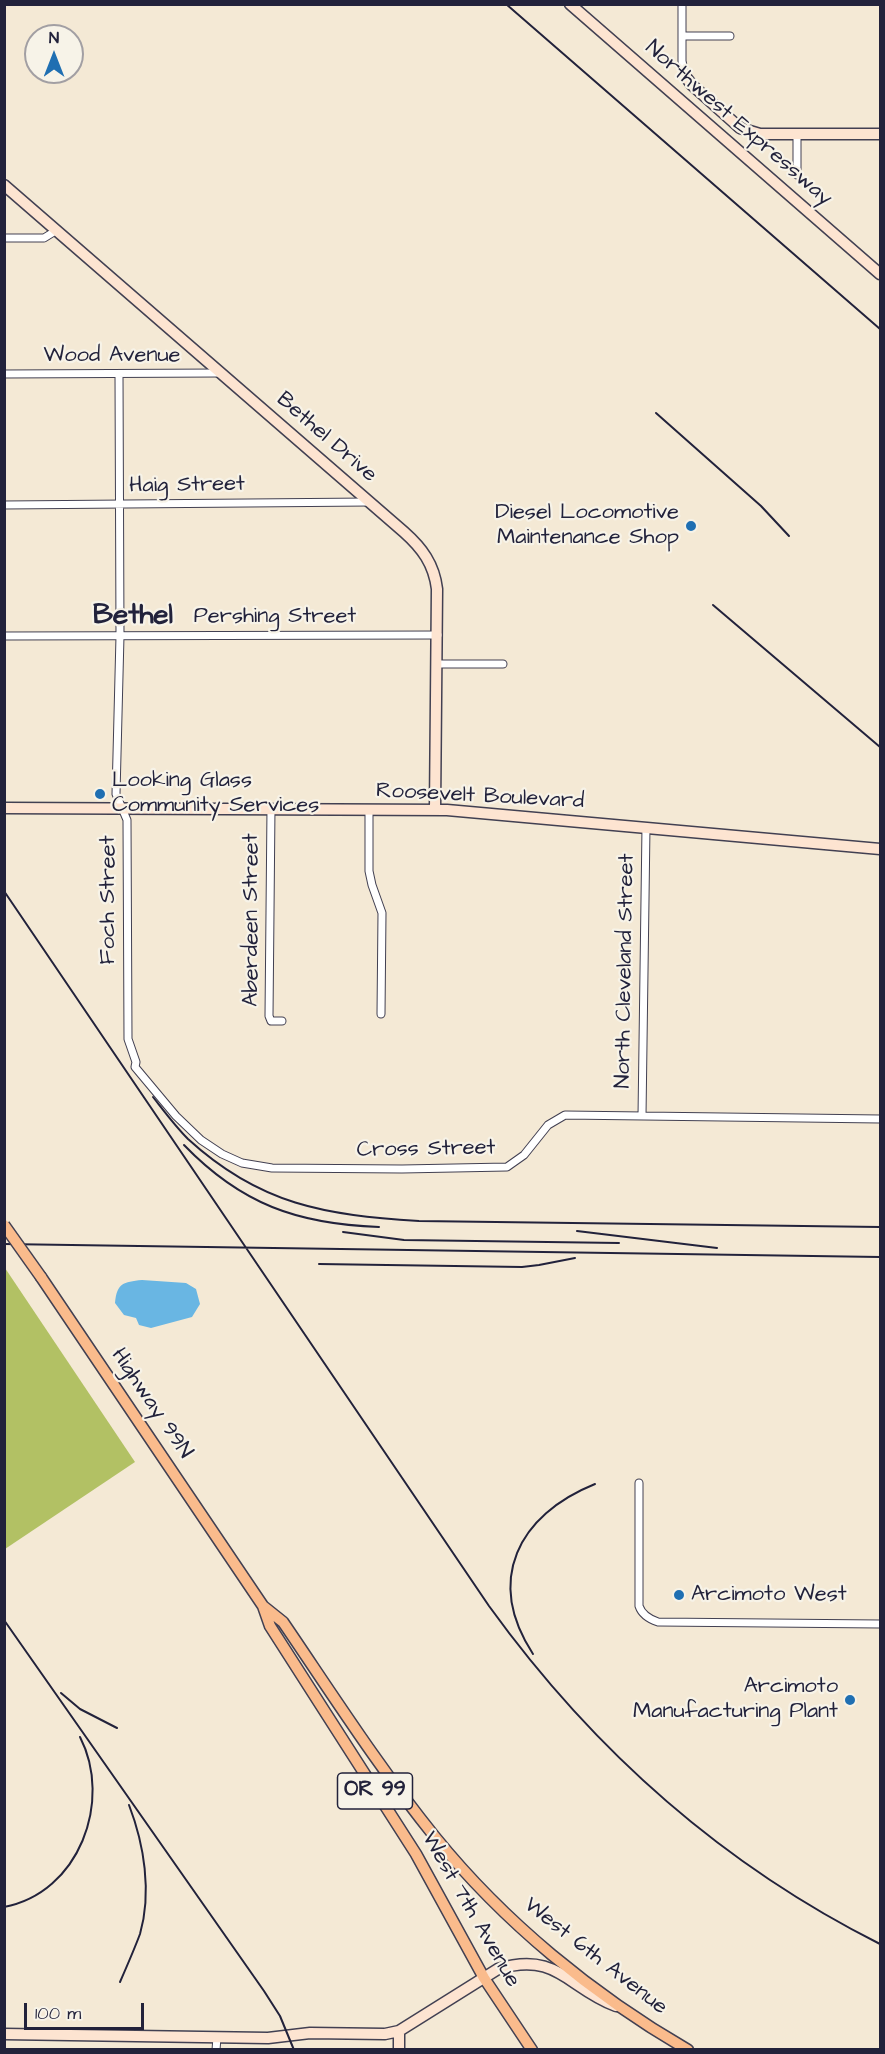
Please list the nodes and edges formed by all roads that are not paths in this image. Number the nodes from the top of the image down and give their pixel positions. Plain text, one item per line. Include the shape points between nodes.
1 (570, 4) edge
2 (682, 4) edge
3 (682, 36) junction
4 (730, 36) dead end
5 (685, 76) joint
6 (797, 134) junction
7 (880, 134) edge
8 (797, 176) dead end
9 (4, 185) edge
10 (57, 231) junction
11 (4, 238) edge
12 (880, 274) edge
13 (220, 373) junction
14 (4, 374) edge
15 (119, 374) junction
16 (370, 502) junction
17 (120, 504) junction
18 (4, 505) edge
19 (438, 635) junction
20 (4, 636) edge
21 (120, 636) junction
22 (437, 664) junction
23 (503, 664) dead end
24 (121, 807) junction
25 (4, 808) edge
26 (271, 808) junction
27 (369, 809) junction
28 (435, 809) junction
29 (646, 827) junction
30 (880, 849) edge
31 (381, 1014) dead end
32 (282, 1021) dead end
33 (135, 1067) joint
34 (642, 1116) junction
35 (880, 1119) edge
36 (4, 1225) edge
37 (639, 1483) dead end
38 (263, 1606) junction
39 (880, 1624) edge
40 (484, 1978) junction
41 (625, 2009) junction
42 (399, 2031) junction
43 (4, 2034) edge
44 (217, 2037) junction
45 (216, 2049) edge
46 (399, 2049) edge
47 (532, 2049) edge
48 (688, 2049) edge

1 - 12 street, Northwest Expressway
2 - 3 street
3 - 4 street
3 - 5 street
5 - 6 street via 740,128 760,134
6 - 7 street
6 - 8 street
9 - 10 street, Bethel Drive
10 - 11 street via 44,238
10 - 13 street, Bethel Drive
13 - 15 street, Wood Avenue
13 - 16 street, Bethel Drive
14 - 15 street, Wood Avenue
15 - 17 street, Foch Street
16 - 17 street, Haig Street
16 - 19 street, Bethel Drive via 416,542 430,561 437,589
17 - 18 street, Haig Street
17 - 21 street, Foch Street
19 - 21 street, Pershing Street
19 - 22 street, Bethel Drive
20 - 21 street, Pershing Street
21 - 24 street, Foch Street via 116,794
22 - 23 street
22 - 28 street, Bethel Drive
24 - 25 street, Roosevelt Boulevard
24 - 26 street, Roosevelt Boulevard
24 - 33 street, Foch Street via 127,820 128,1039
26 - 27 street, Roosevelt Boulevard
26 - 32 street, Aberdeen Street via 269,1016 271,1021
27 - 28 street, Roosevelt Boulevard
27 - 31 street via 370,877 382,913
28 - 29 street, Roosevelt Boulevard
29 - 30 street, Roosevelt Boulevard
29 - 34 street, North Cleveland Street
33 - 34 street, Cross Street via 201,1140 242,1162 272,1168 507,1167 524,1155 548,1125 565,1115
34 - 35 street, Cross Street
36 - 38 main road, Highway 99N / OR 99, bridge
37 - 39 street via 639,1599 645,1615 658,1622
38 - 40 main road, West 7th Avenue / OR 99 via 270,1626 416,1854
38 - 41 main road, West 6th Avenue / OR 99 via 283,1622 403,1795 473,1880 550,1953
40 - 41 street via 515,1964 534,1964 551,1968 597,1999
40 - 42 street
40 - 47 main road, West 7th Avenue / OR 99
41 - 48 main road, West 6th Avenue / OR 99
42 - 44 street
42 - 46 street
43 - 44 street
44 - 45 street

